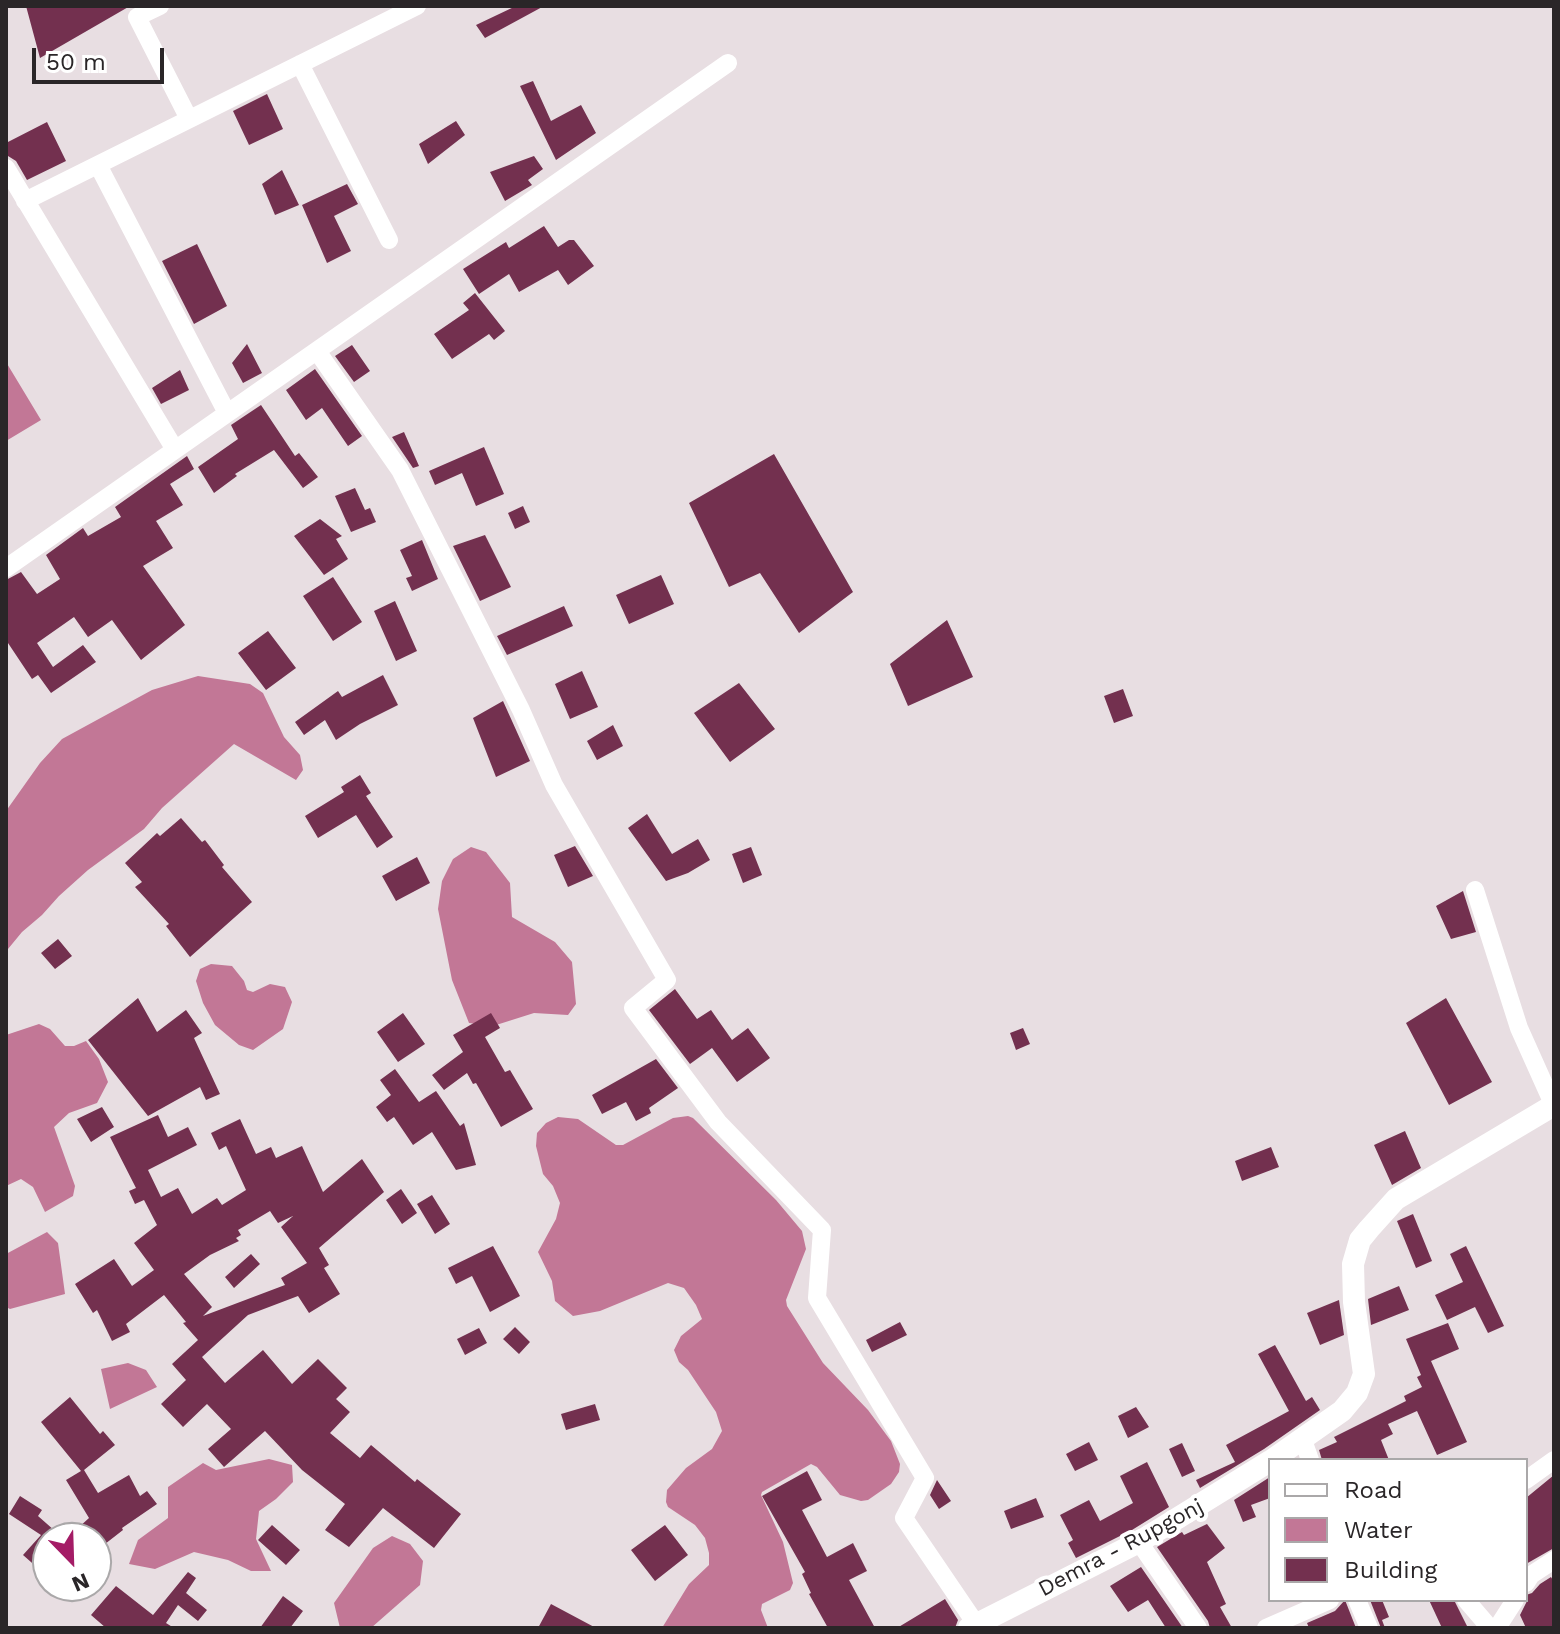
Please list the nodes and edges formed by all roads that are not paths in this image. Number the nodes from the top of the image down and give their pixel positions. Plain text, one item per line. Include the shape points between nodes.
1 (160, 6) edge
2 (417, 6) edge
3 (728, 63) dead end
4 (300, 64) junction
5 (189, 119) junction
6 (98, 165) junction
7 (6, 168) edge
8 (25, 201) junction
9 (389, 240) dead end
10 (317, 351) junction
11 (227, 413) junction
12 (174, 448) junction
13 (6, 568) edge
14 (1475, 890) dead end
15 (1554, 1106) edge
16 (1306, 1450) edge
17 (1281, 1458) edge
18 (1554, 1460) edge
19 (1268, 1463) edge
20 (1528, 1479) edge
21 (1139, 1542) junction
22 (1554, 1560) edge
23 (1528, 1580) edge
24 (1325, 1602) edge
25 (1358, 1602) edge
26 (1468, 1602) edge
27 (1514, 1602) edge
28 (973, 1626) edge
29 (1198, 1628) edge
30 (1266, 1628) edge
31 (1369, 1628) edge
32 (1490, 1628) edge
33 (1497, 1628) edge

1 - 5 street via 137,17
2 - 4 street
3 - 10 street
4 - 5 street
4 - 9 street
5 - 6 street
6 - 8 street
6 - 11 street
7 - 8 street
8 - 12 street
10 - 11 street
10 - 28 street via 400,470 554,785 667,980 633,1008 718,1122 822,1230 817,1298 925,1478 904,1518
11 - 12 street
12 - 13 street
14 - 15 street via 1519,1028
15 - 16 street, Demra - Rupgonj via 1396,1199 1360,1240 1353,1264 1354,1302 1364,1374 1357,1393
16 - 17 street, Demra - Rupgonj
18 - 20 street
19 - 21 street, Demra - Rupgonj
21 - 28 street, Demra - Rupgonj
21 - 29 street
22 - 23 street
24 - 30 street
25 - 31 street
26 - 32 street
27 - 33 street

